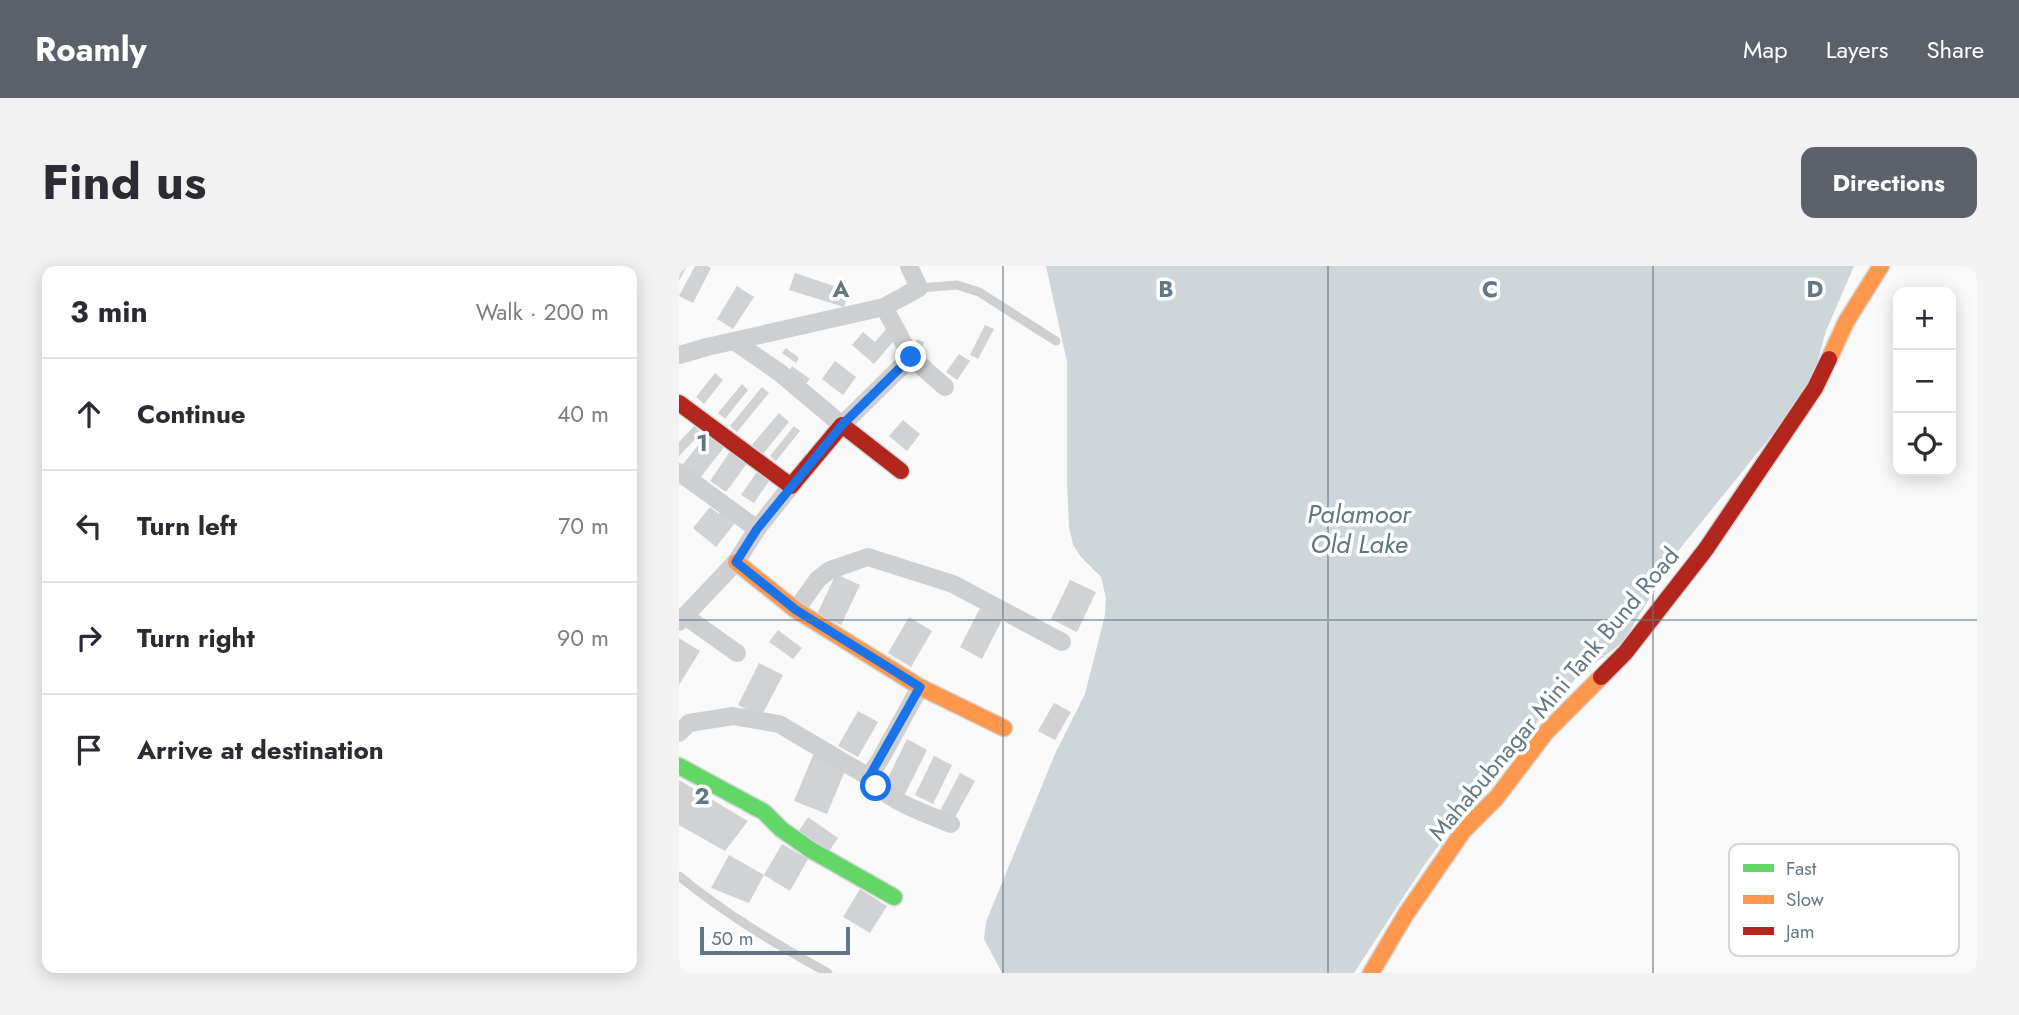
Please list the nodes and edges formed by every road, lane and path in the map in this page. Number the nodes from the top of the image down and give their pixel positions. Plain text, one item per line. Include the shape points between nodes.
1 (909, 266) edge
2 (1881, 266) edge
3 (919, 288) junction
4 (884, 307) junction
5 (734, 341) junction
6 (1056, 341) dead end
7 (679, 355) edge
8 (911, 357) junction
9 (945, 387) dead end
10 (679, 404) edge
11 (842, 425) junction
12 (679, 471) edge
13 (901, 471) dead end
14 (791, 486) junction
15 (757, 529) junction
16 (736, 562) junction
17 (796, 610) junction
18 (682, 619) edge
19 (1062, 642) dead end
20 (737, 653) dead end
21 (920, 687) junction
22 (1004, 727) dead end
23 (679, 733) edge
24 (679, 765) edge
25 (869, 777) junction
26 (951, 824) dead end
27 (679, 876) edge
28 (894, 897) dead end
29 (828, 973) edge
30 (1371, 973) edge

1 - 3 street
2 - 30 street, Mahabubnagar Mini Tank Bund Road via 1846,322 1815,388 1706,549 1625,653 1547,731 1497,797 1464,830
3 - 4 street
3 - 6 lane via 957,285 979,292
4 - 5 street
4 - 8 street
5 - 7 street
5 - 11 street
8 - 9 street
8 - 11 street
10 - 14 street
11 - 13 street
11 - 14 street
12 - 15 street
14 - 15 street
15 - 16 street
16 - 17 street
16 - 18 street
17 - 19 street via 830,570 868,557 953,584
17 - 21 street
18 - 20 street
21 - 22 street
21 - 25 street
23 - 25 street via 689,723 733,716 779,724
24 - 28 street via 764,812 811,850
25 - 26 street via 901,803
27 - 29 lane via 770,940

